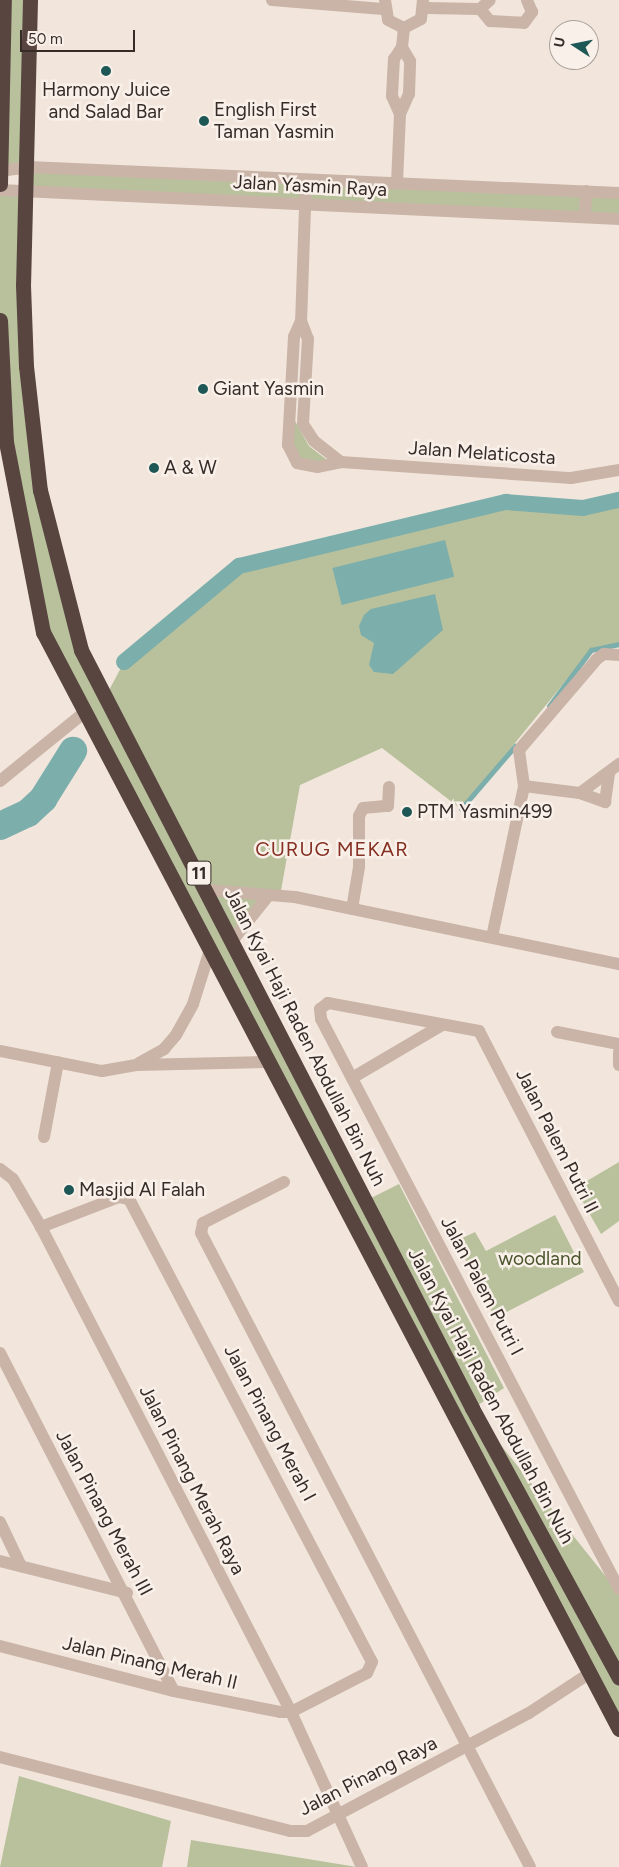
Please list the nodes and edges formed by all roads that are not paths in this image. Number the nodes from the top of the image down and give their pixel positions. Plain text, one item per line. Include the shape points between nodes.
1 (4, 0) edge
2 (30, 0) edge
3 (272, 0) edge
4 (490, 0) edge
5 (527, 0) edge
6 (384, 4) edge
7 (424, 4) edge
8 (480, 9) junction
9 (404, 28) junction
10 (28, 167) junction
11 (0, 171) edge
12 (306, 180) junction
13 (397, 183) junction
14 (0, 184) edge
15 (0, 190) edge
16 (28, 192) junction
17 (586, 192) junction
18 (619, 193) edge
19 (304, 204) junction
20 (585, 217) junction
21 (619, 218) edge
22 (0, 320) edge
23 (296, 415) junction
24 (341, 462) junction
25 (619, 470) edge
26 (619, 655) edge
27 (85, 712) junction
28 (614, 768) edge
29 (0, 781) edge
30 (524, 786) junction
31 (389, 787) dead end
32 (580, 793) junction
33 (207, 890) junction
34 (268, 896) junction
35 (352, 909) junction
36 (492, 937) junction
37 (233, 940) junction
38 (210, 950) junction
39 (619, 964) edge
40 (328, 1003) joint
41 (442, 1025) junction
42 (557, 1032) dead end
43 (619, 1044) edge
44 (0, 1051) edge
45 (619, 1052) edge
46 (58, 1062) junction
47 (268, 1062) junction
48 (619, 1064) edge
49 (137, 1065) junction
50 (352, 1078) junction
51 (44, 1137) dead end
52 (0, 1169) edge
53 (284, 1182) dead end
54 (367, 1200) junction
55 (347, 1209) junction
56 (41, 1227) junction
57 (619, 1301) edge
58 (0, 1353) edge
59 (5, 1368) junction
60 (0, 1384) edge
61 (0, 1522) edge
62 (0, 1561) edge
63 (21, 1566) junction
64 (619, 1589) edge
65 (127, 1593) junction
66 (0, 1646) edge
67 (615, 1662) edge
68 (590, 1672) junction
69 (619, 1678) edge
70 (174, 1690) junction
71 (291, 1712) junction
72 (619, 1729) edge
73 (468, 1745) junction
74 (0, 1757) edge
75 (340, 1815) junction
76 (362, 1867) edge
77 (530, 1867) edge

1 - 11 highway
2 - 10 highway, Jalan Kyai Haji Raden Abdullah Bin Nuh / 11
3 - 6 street
4 - 8 street
5 - 8 street via 532,12 524,23 490,21
6 - 9 street via 393,24
7 - 8 street
7 - 9 street via 418,22
9 - 13 street via 402,47 410,61 409,94 400,114
10 - 11 street, Jalan Yasmin Raya
10 - 12 street, Jalan Yasmin Raya
10 - 16 highway, Jalan Kyai Haji Raden Abdullah Bin Nuh / 11
11 - 14 highway
12 - 13 street, Jalan Yasmin Raya
12 - 19 street, Jalan Melaticosta
13 - 17 street, Jalan Yasmin Raya
15 - 16 street, Jalan Yasmin Raya
16 - 19 street, Jalan Yasmin Raya
16 - 33 highway, Jalan Kyai Haji Raden Abdullah Bin Nuh / 11 via 23,285 27,375 40,490 57,568 81,650
17 - 18 street, Jalan Yasmin Raya
17 - 20 street
19 - 20 street, Jalan Yasmin Raya
19 - 23 street, Jalan Melaticosta via 301,321 308,339
20 - 21 street, Jalan Yasmin Raya
22 - 27 highway, 11 via 6,442 31,583 44,632
23 - 24 street, Jalan Melaticosta via 314,441
23 - 24 street, Jalan Melaticosta via 288,445 297,464 318,468
24 - 25 street, Jalan Melaticosta via 571,478
26 - 30 street via 604,654 597,659 519,750
27 - 29 street
27 - 38 highway, 11
28 - 32 street
28 - 32 street via 605,802
30 - 32 street
30 - 36 street
31 - 35 street via 388,806 363,808 359,816 359,867
33 - 34 street
33 - 37 highway, Jalan Kyai Haji Raden Abdullah Bin Nuh / 11
34 - 35 street
34 - 37 street
35 - 36 street
36 - 39 street
37 - 54 highway, Jalan Kyai Haji Raden Abdullah Bin Nuh / 11
38 - 47 highway, 11
38 - 49 street via 193,1004 176,1035 164,1049
40 - 41 street, Jalan Palem Putri II
40 - 50 street, Jalan Palem Putri I via 320,1009 320,1019
41 - 50 street
41 - 57 street, Jalan Palem Putri II via 479,1031
42 - 43 street
44 - 46 street
45 - 48 street
46 - 49 street via 102,1071
46 - 51 street
47 - 49 street
47 - 55 highway, 11
50 - 64 street, Jalan Palem Putri I
52 - 56 street, Jalan Pinang Merah Raya via 13,1179
53 - 73 street via 203,1223 201,1233
54 - 55 highway
54 - 67 highway, Jalan Kyai Haji Raden Abdullah Bin Nuh / 11 via 472,1408
55 - 68 highway, 11
56 - 71 street, Jalan Pinang Merah Raya
56 - 71 street, Jalan Pinang Merah I via 119,1197 129,1200 336,1588 372,1668
58 - 59 street, Jalan Pinang Merah III
59 - 60 street
59 - 65 street, Jalan Pinang Merah III
61 - 63 street
62 - 63 street
63 - 65 street
65 - 70 street, Jalan Pinang Merah III
66 - 70 street, Jalan Pinang Merah II
67 - 69 highway, Jalan Kyai Haji Raden Abdullah Bin Nuh / 11
68 - 72 highway, 11
68 - 73 street, Jalan Pinang Raya via 529,1713
70 - 71 street, Jalan Pinang Merah II
71 - 75 street, Jalan Pinang Merah Raya
73 - 75 street, Jalan Pinang Raya
73 - 77 street
74 - 75 street, Jalan Pinang Raya via 297,1832
75 - 76 street, Jalan Pinang Merah Raya

